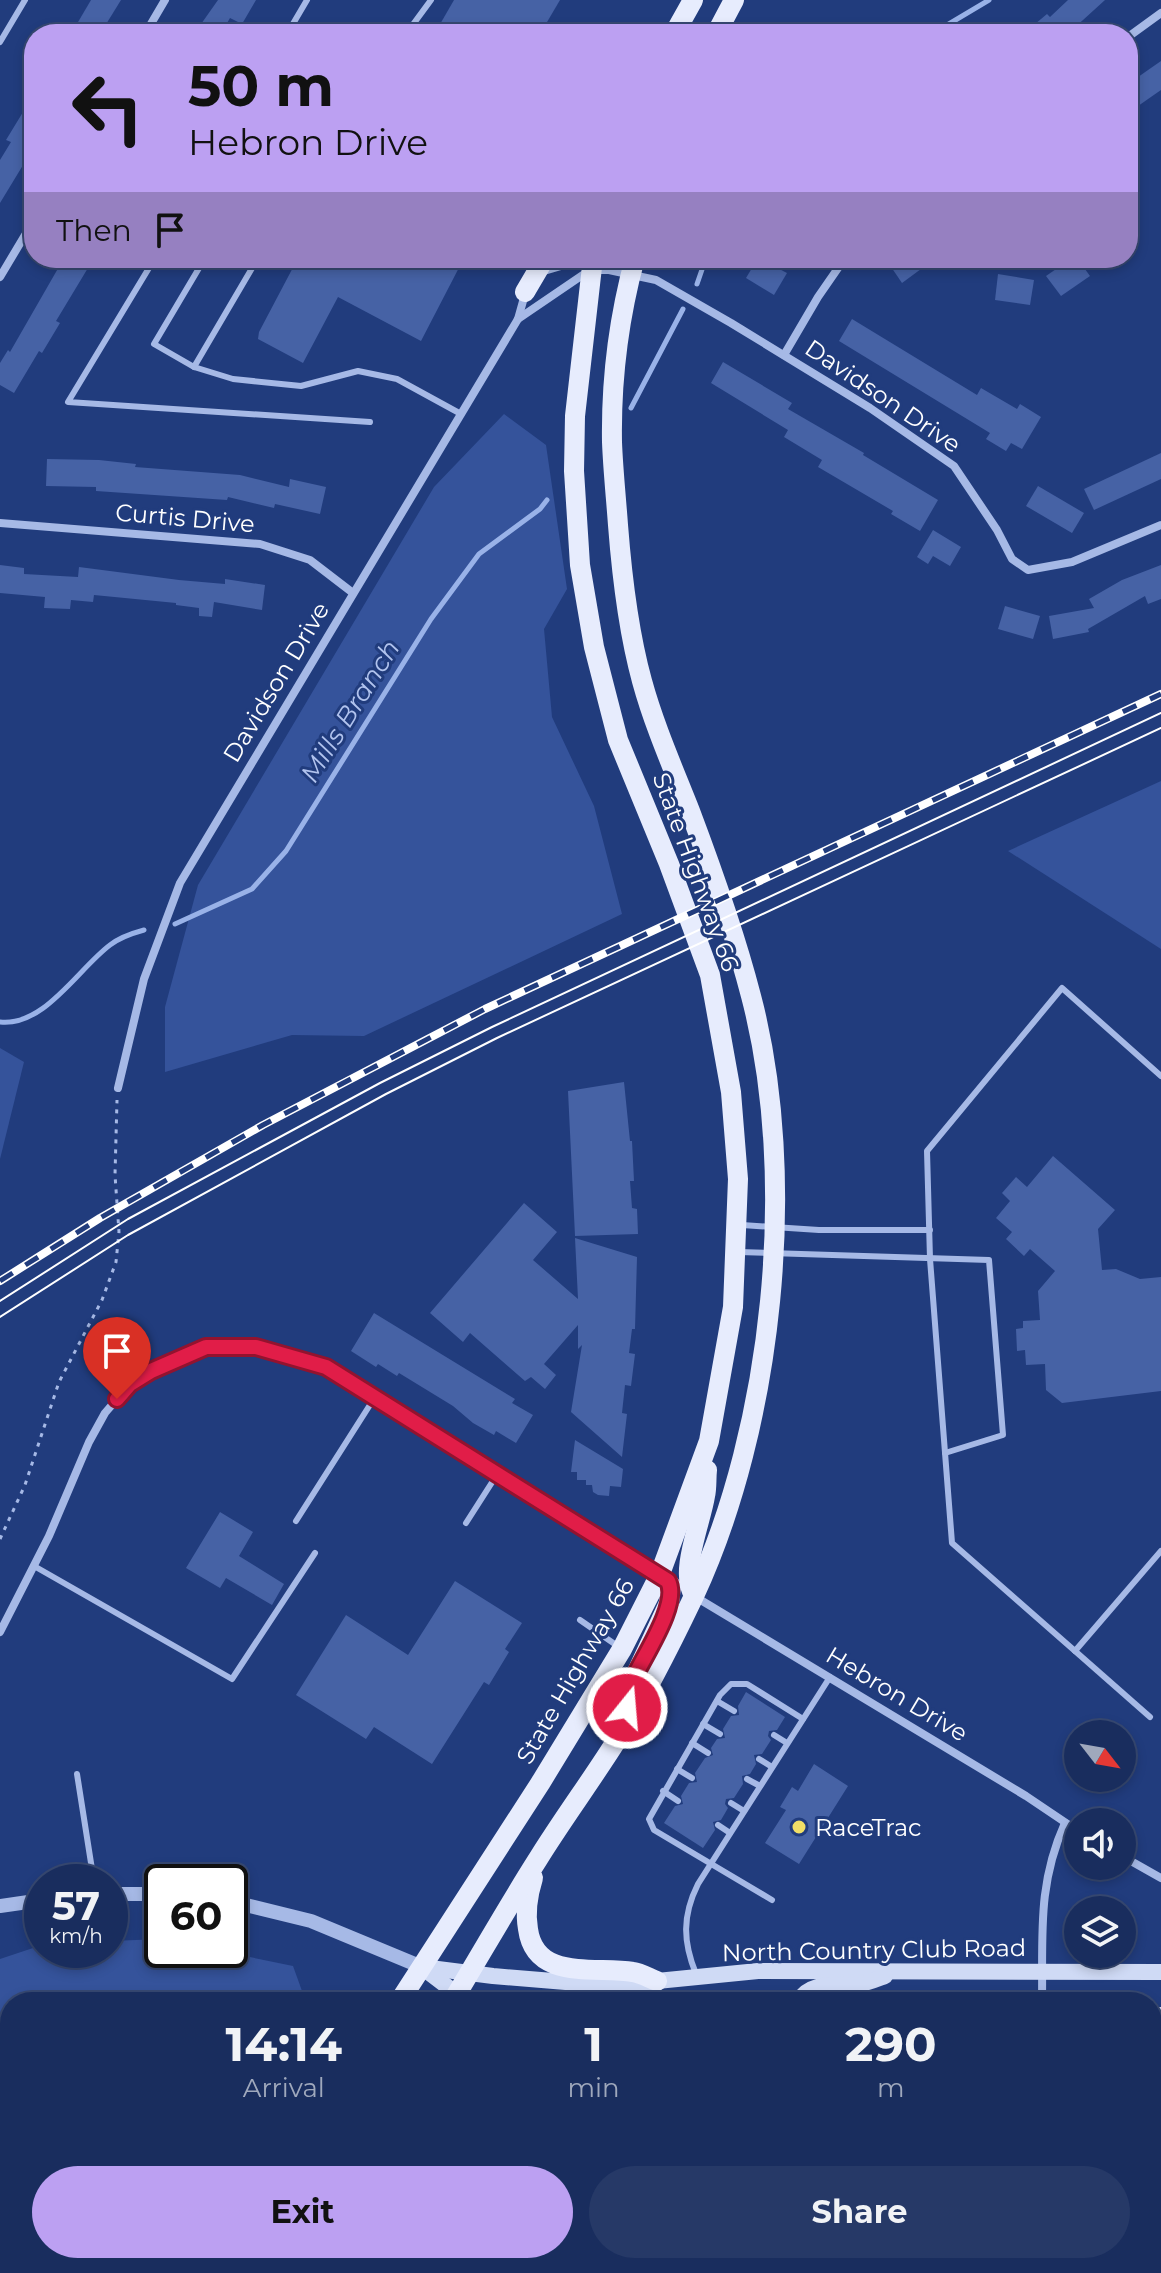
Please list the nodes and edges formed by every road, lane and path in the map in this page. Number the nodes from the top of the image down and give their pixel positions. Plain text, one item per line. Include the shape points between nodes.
1 (25, 0) edge
2 (165, 0) edge
3 (307, 0) edge
4 (431, 0) edge
5 (693, 0) edge
6 (734, 0) edge
7 (1161, 13) edge
8 (151, 24) edge
9 (293, 24) edge
10 (413, 24) edge
11 (680, 24) edge
12 (721, 24) edge
13 (1138, 30) edge
14 (0, 42) edge
15 (24, 237) edge
16 (149, 268) edge
17 (199, 268) edge
18 (252, 268) edge
19 (539, 268) edge
20 (550, 268) edge
21 (587, 268) edge
22 (592, 268) edge
23 (633, 268) edge
24 (636, 268) edge
25 (839, 268) edge
26 (0, 277) edge
27 (525, 292) junction
28 (518, 319) junction
29 (784, 355) junction
30 (194, 367) junction
31 (461, 414) junction
32 (370, 422) dead end
33 (0, 523) edge
34 (1161, 525) edge
35 (353, 593) junction
36 (1161, 1076) edge
37 (118, 1088) joint
38 (737, 1225) junction
39 (775, 1227) junction
40 (930, 1230) junction
41 (736, 1252) junction
42 (773, 1253) junction
43 (930, 1259) junction
44 (375, 1397) junction
45 (707, 1447) junction
46 (945, 1453) junction
47 (498, 1473) junction
48 (296, 1521) dead end
49 (466, 1523) dead end
50 (0, 1539) edge
51 (1161, 1551) edge
52 (315, 1553) dead end
53 (34, 1566) junction
54 (660, 1574) junction
55 (694, 1595) junction
56 (580, 1620) dead end
57 (0, 1632) edge
58 (622, 1649) junction
59 (1075, 1651) junction
60 (830, 1677) junction
61 (717, 1701) junction
62 (734, 1711) dead end
63 (1150, 1717) dead end
64 (803, 1719) junction
65 (703, 1724) junction
66 (623, 1731) junction
67 (720, 1734) dead end
68 (774, 1735) dead end
69 (692, 1743) junction
70 (787, 1743) junction
71 (708, 1753) dead end
72 (759, 1759) dead end
73 (772, 1767) junction
74 (677, 1769) junction
75 (77, 1774) dead end
76 (692, 1778) dead end
77 (747, 1779) dead end
78 (760, 1786) junction
79 (663, 1791) junction
80 (678, 1801) dead end
81 (731, 1803) dead end
82 (744, 1811) junction
83 (1064, 1822) edge
84 (718, 1825) dead end
85 (1064, 1825) edge
86 (730, 1833) junction
87 (539, 1856) junction
88 (91, 1864) edge
89 (710, 1864) junction
90 (1136, 1864) edge
91 (1161, 1878) edge
92 (772, 1900) dead end
93 (24, 1903) edge
94 (248, 1905) edge
95 (0, 1906) edge
96 (422, 1967) junction
97 (898, 1971) junction
98 (469, 1972) junction
99 (1043, 1972) junction
100 (1161, 1972) edge
101 (697, 1978) junction
102 (657, 1981) junction
103 (406, 1992) edge
104 (448, 1992) edge
105 (457, 1992) edge
106 (806, 1992) edge
107 (1042, 1992) edge

1 - 14 lane
2 - 8 street
3 - 9 lane
4 - 10 lane
5 - 11 main road
6 - 12 main road
7 - 13 street
15 - 26 street
16 - 32 lane via 68,402
17 - 30 lane via 154,344
18 - 30 lane
19 - 27 main road
20 - 27 street, Davidson Drive
21 - 28 street, Davidson Drive
22 - 38 main road, State Highway 66 via 575,416 580,565 618,740 710,975 731,1092
23 - 39 main road, State Highway 66 via 617,362 612,440 632,639 642,684 703,845 753,1002 768,1089
24 - 29 street, Davidson Drive
25 - 29 street
27 - 28 street, Davidson Drive
28 - 31 street, Davidson Drive
29 - 34 street, Davidson Drive via 954,466 1012,559 1028,570 1072,562
30 - 31 lane via 233,379 301,386 358,371 397,379
31 - 35 street, Davidson Drive
33 - 35 street, Curtis Drive via 260,544 310,560
35 - 37 street, Davidson Drive via 180,883 144,979
36 - 40 lane via 1062,988 927,1151
37 - 50 path via 116,1262 59,1382 25,1485
38 - 39 lane
38 - 41 main road, State Highway 66
39 - 40 lane
39 - 42 main road, State Highway 66
40 - 43 lane
41 - 42 lane
41 - 45 main road, State Highway 66 via 733,1307
42 - 43 lane
42 - 55 main road, State Highway 66 via 766,1336 747,1440
43 - 46 lane
43 - 46 lane via 989,1260 1003,1435
44 - 47 street
44 - 48 lane
44 - 53 street via 326,1367 256,1347 206,1347 172,1360 130,1384 105,1413
45 - 54 main road, State Highway 66
45 - 55 main road via 706,1492 689,1571
46 - 59 lane via 952,1543
47 - 49 lane
47 - 54 street
51 - 59 lane
52 - 53 lane via 232,1679
53 - 57 street
54 - 58 main road, State Highway 66
54 - 66 main road via 671,1586 669,1603 631,1685
55 - 60 street, Hebron Drive
55 - 66 main road, State Highway 66
56 - 58 lane
58 - 96 main road, State Highway 66
59 - 63 lane
60 - 64 lane
60 - 83 street, Hebron Drive
61 - 62 lane
61 - 64 lane via 731,1684 747,1684
61 - 65 lane
64 - 70 lane
65 - 67 lane
65 - 69 lane
66 - 87 main road, State Highway 66
68 - 70 lane
69 - 71 lane
69 - 74 lane
70 - 73 lane
72 - 73 lane
73 - 78 lane
74 - 76 lane
74 - 79 lane
75 - 88 lane
77 - 78 lane
78 - 82 lane
79 - 80 lane
79 - 89 lane via 650,1813 650,1826
81 - 82 lane
82 - 86 lane
84 - 86 lane
85 - 99 street via 1045,1881
86 - 89 lane
87 - 98 main road, State Highway 66
87 - 102 main road via 526,1918 530,1944 544,1960 558,1966 636,1972
89 - 92 lane
89 - 101 lane via 685,1920 687,1952
90 - 91 street
93 - 95 street
94 - 96 street via 311,1921
96 - 98 main road, North Country Club Road
96 - 103 main road, State Highway 66
96 - 104 main road
97 - 99 main road, North Country Club Road
97 - 101 main road, North Country Club Road via 758,1971
97 - 106 main road via 863,1984
98 - 102 main road, North Country Club Road via 638,1988
98 - 105 main road, State Highway 66
99 - 100 main road, North Country Club Road
99 - 107 street
101 - 102 main road, North Country Club Road

